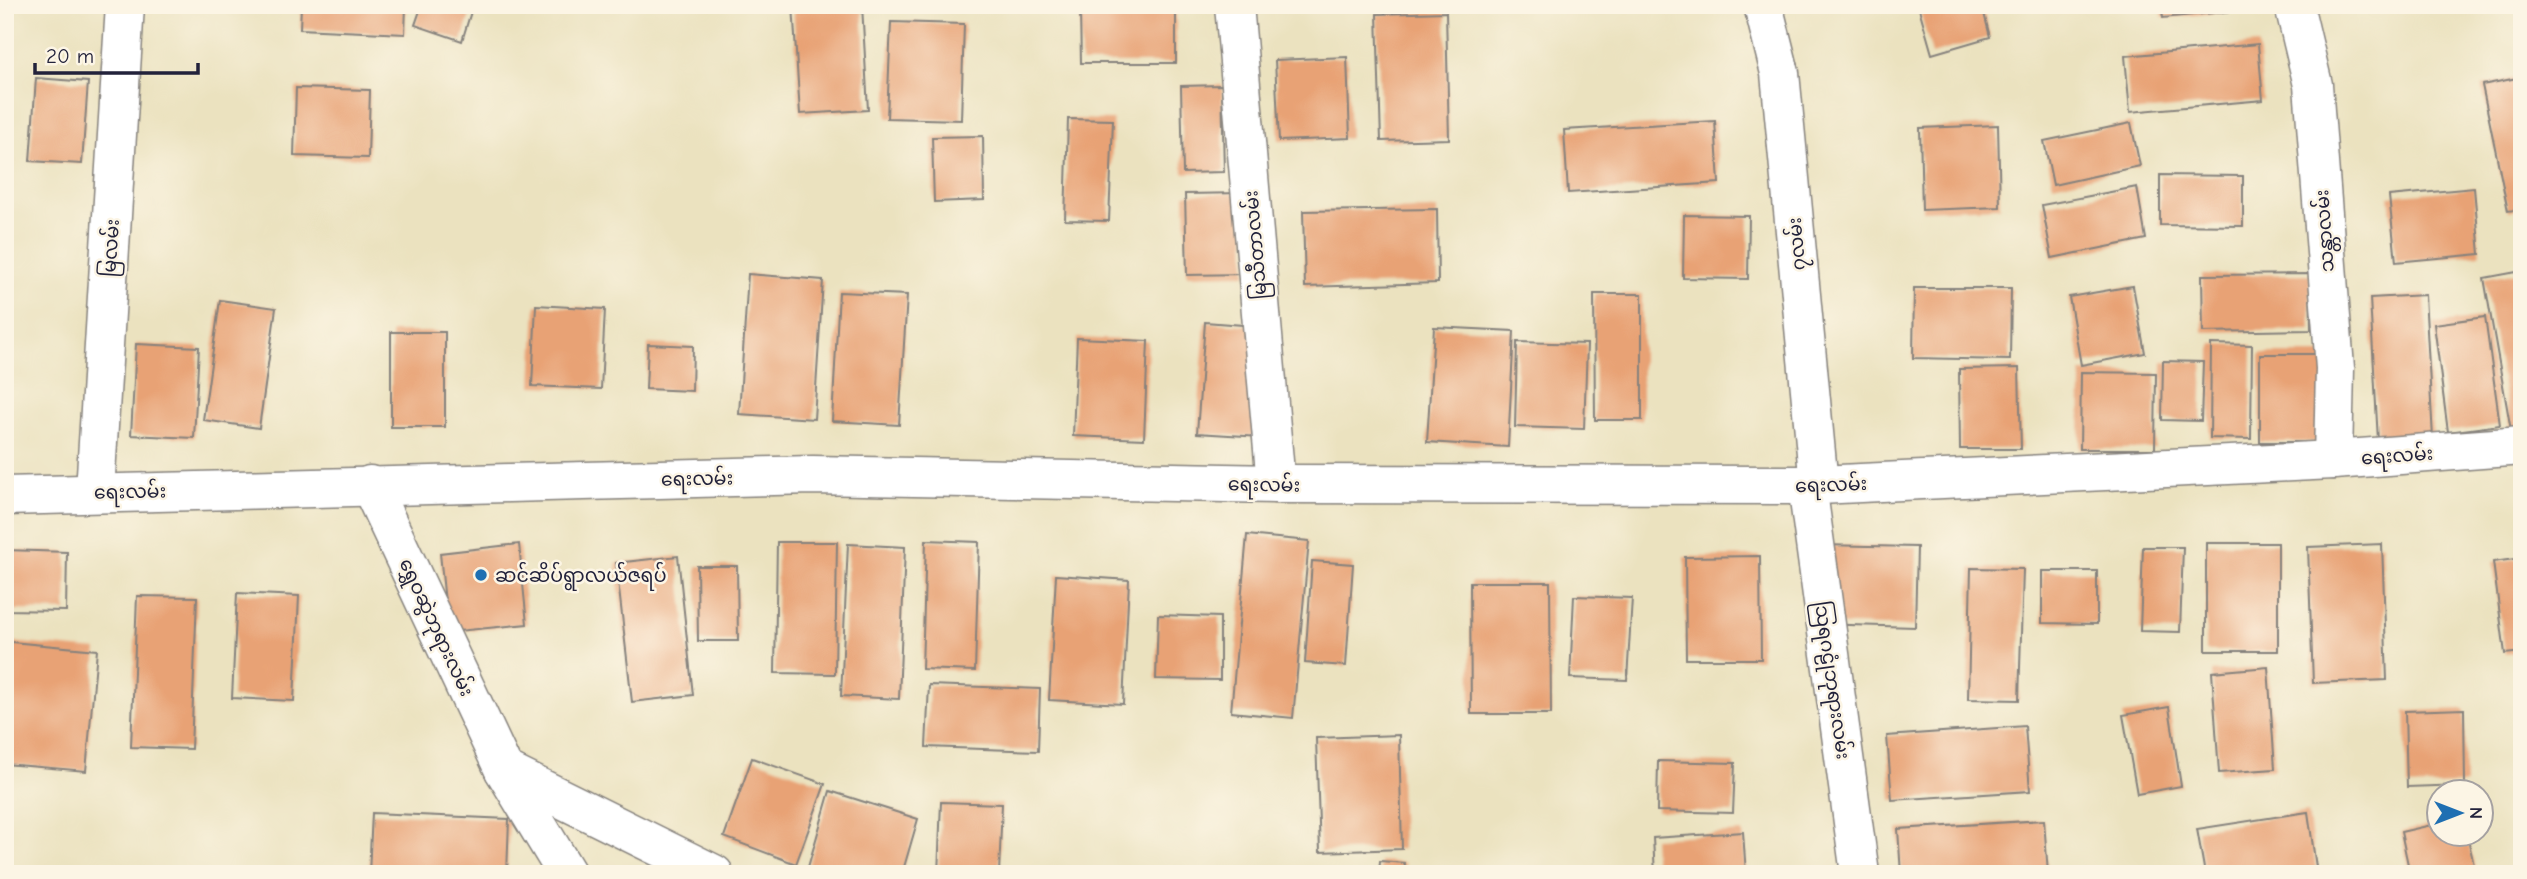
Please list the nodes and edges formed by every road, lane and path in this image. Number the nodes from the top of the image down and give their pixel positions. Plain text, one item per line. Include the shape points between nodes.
1 (125, 5) edge
2 (1234, 5) edge
3 (1763, 5) edge
4 (2294, 5) edge
5 (2522, 446) edge
6 (2333, 460) junction
7 (1276, 484) junction
8 (370, 485) junction
9 (1813, 485) junction
10 (94, 491) junction
11 (5, 496) edge
12 (504, 770) junction
13 (567, 874) edge
14 (714, 874) edge
15 (1860, 874) edge

1 - 10 street, မြလမ်း
2 - 7 street, မြသီတာလမ်း
3 - 9 street, ၇လမ်း via 1780,73
4 - 6 street, သန္တာလမ်း via 2313,85 2335,368
5 - 6 street, ရေးလမ်း
6 - 9 street, ရေးလမ်း
7 - 8 street, ရေးလမ်း via 813,475
7 - 9 street, ရေးလမ်း
8 - 10 street, ရေးလမ်း
8 - 12 street, ရွှေဝဆွဲဘုရားလမ်း
9 - 15 street, သြရဂဠုံဘုရားလမ်း
10 - 11 street, ရေးလမ်း
12 - 13 street, ရွှေဝဆွဲဘုရားလမ်း
12 - 14 street

